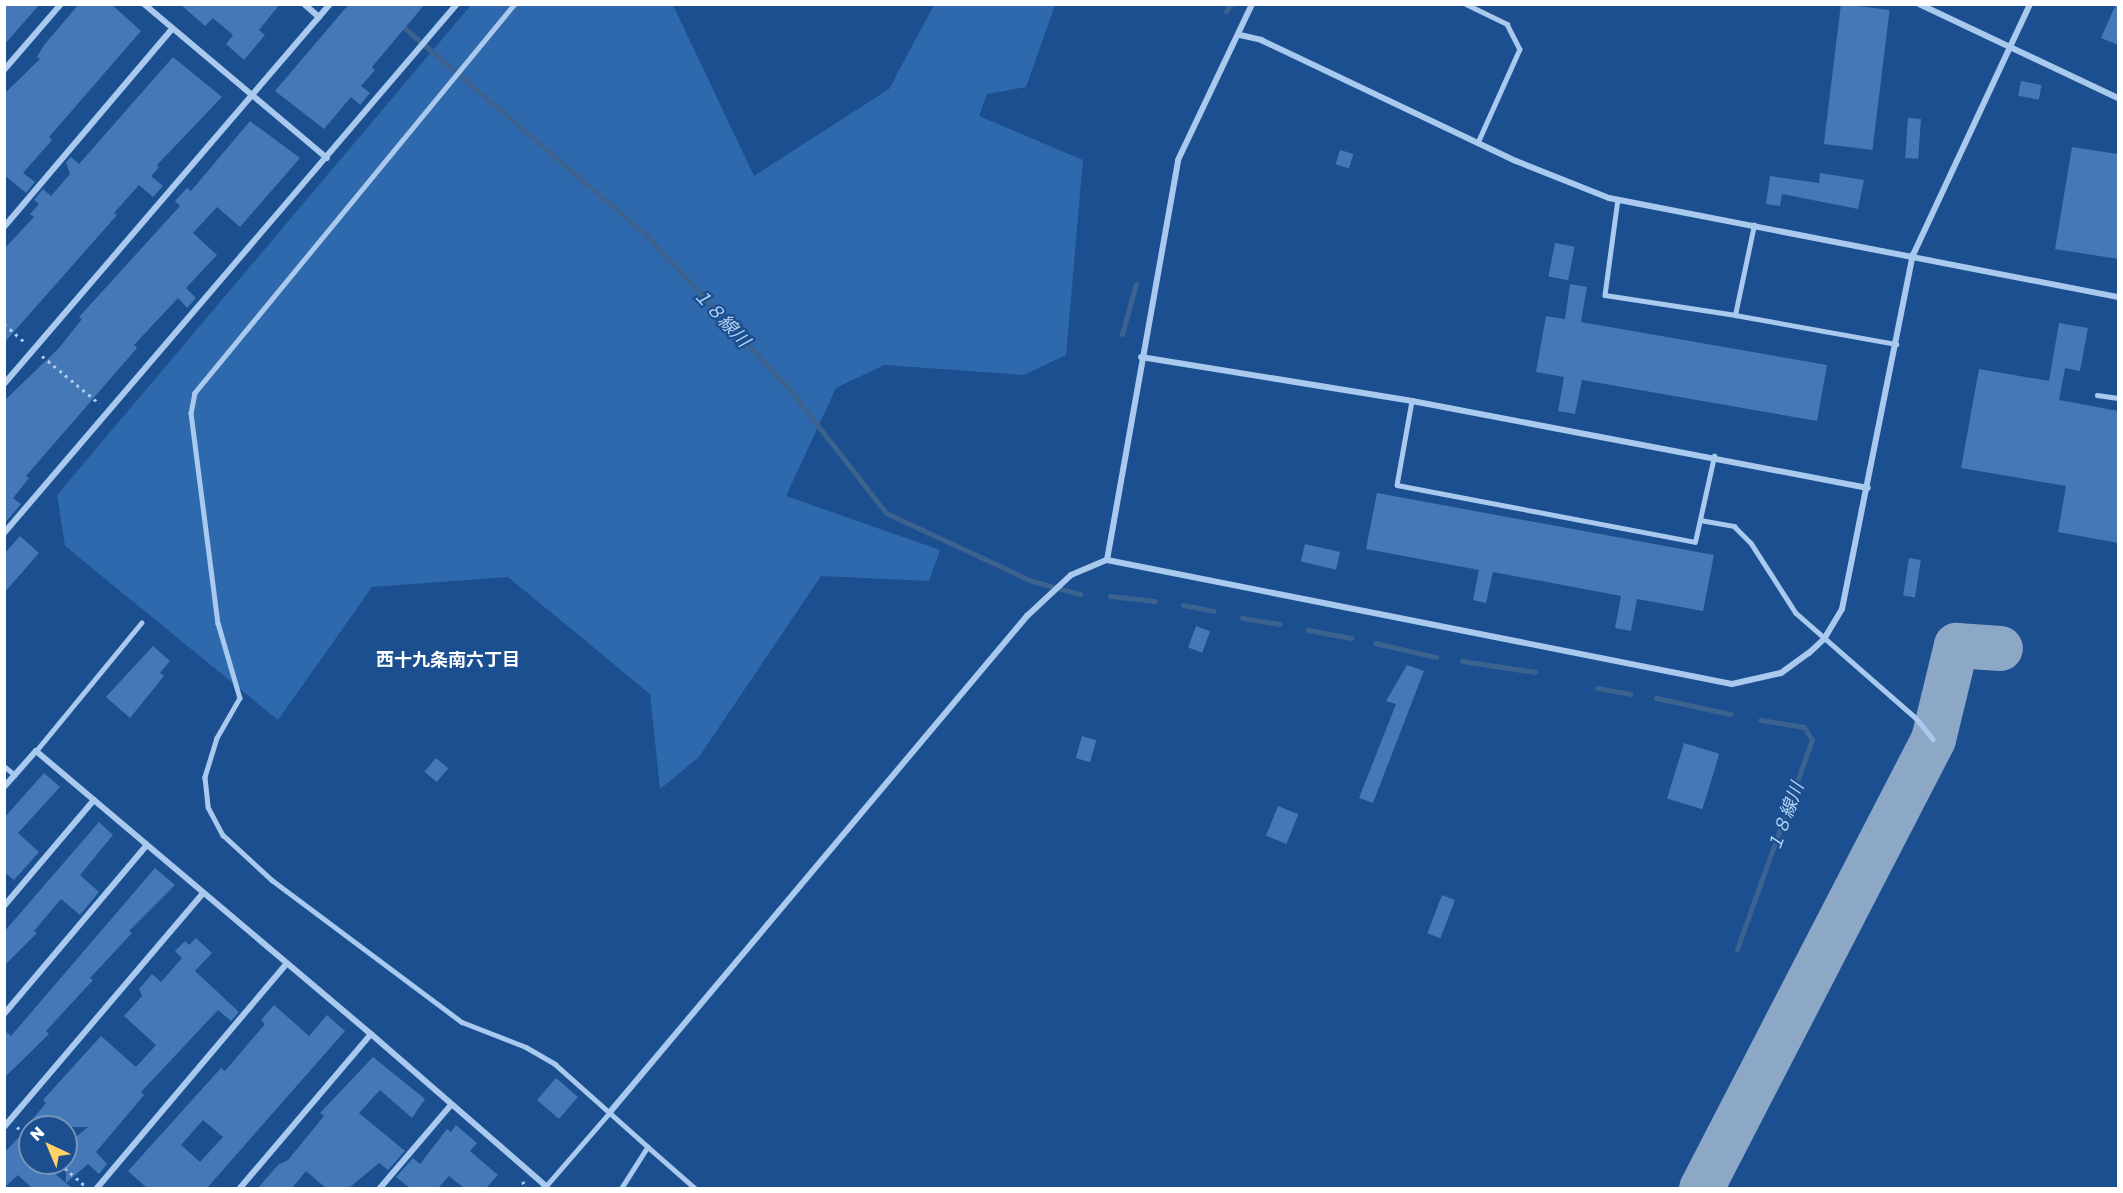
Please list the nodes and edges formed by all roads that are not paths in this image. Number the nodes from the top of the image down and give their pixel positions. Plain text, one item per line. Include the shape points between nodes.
1 (61, 4) edge
2 (144, 4) edge
3 (304, 4) edge
4 (330, 4) edge
5 (457, 4) edge
6 (515, 4) edge
7 (1252, 4) edge
8 (1466, 4) edge
9 (1919, 4) edge
10 (2030, 4) edge
11 (319, 17) junction
12 (172, 28) junction
13 (1240, 35) junction
14 (2010, 47) junction
15 (4, 70) edge
16 (251, 96) junction
17 (2118, 98) edge
18 (1478, 143) junction
19 (327, 158) junction
20 (1618, 200) junction
21 (1754, 225) junction
22 (4, 226) edge
23 (1913, 255) junction
24 (2118, 297) edge
25 (1735, 315) junction
26 (1896, 344) junction
27 (1141, 357) junction
28 (4, 384) edge
29 (2097, 395) dead end
30 (2118, 398) edge
31 (1412, 401) junction
32 (1714, 456) junction
33 (1868, 488) junction
34 (1700, 520) junction
35 (4, 533) edge
36 (1107, 560) junction
37 (141, 623) dead end
38 (1824, 639) junction
39 (1933, 739) dead end
40 (36, 750) junction
41 (4, 766) edge
42 (15, 775) junction
43 (4, 787) edge
44 (94, 800) junction
45 (147, 845) junction
46 (203, 892) junction
47 (4, 906) edge
48 (287, 963) junction
49 (4, 1014) edge
50 (371, 1034) junction
51 (451, 1105) junction
52 (610, 1112) junction
53 (4, 1127) edge
54 (648, 1147) junction
55 (545, 1187) edge
56 (97, 1188) edge
57 (240, 1188) edge
58 (380, 1188) edge
59 (622, 1188) edge
60 (695, 1188) edge

1 - 15 street
2 - 12 street
3 - 11 street
4 - 11 street
5 - 19 street
6 - 52 lane via 195,393 191,413 218,623 240,698 217,738 205,777 208,807 223,835 272,880 462,1022 526,1047 555,1064
7 - 13 street
8 - 18 lane via 1507,24 1520,49
9 - 14 street
10 - 14 street
11 - 16 street
12 - 16 street
12 - 22 street
13 - 18 street via 1261,40
13 - 27 street via 1219,67 1179,160
14 - 17 street
14 - 23 street
16 - 19 street
16 - 28 street
18 - 20 street
19 - 35 street
20 - 21 street
20 - 25 lane via 1605,295
21 - 23 street
21 - 25 lane
23 - 24 street
23 - 26 street
25 - 26 lane
26 - 33 street
27 - 31 street
27 - 36 street
29 - 30 lane
31 - 32 street
31 - 34 lane via 1397,485 1695,542
32 - 33 street
32 - 34 lane
33 - 38 street via 1842,609
34 - 38 lane via 1734,525 1751,543 1796,613
36 - 38 street via 1732,684 1781,672
36 - 52 street via 1071,575 1027,616
37 - 40 lane
38 - 39 lane via 1916,718
40 - 42 street
40 - 44 street
41 - 42 lane
42 - 43 street
44 - 45 street
44 - 47 street
45 - 46 street
45 - 49 street
46 - 48 street
46 - 53 street
48 - 50 street
48 - 56 street
50 - 51 street
50 - 57 street
51 - 55 street
51 - 58 street
52 - 54 lane
52 - 55 lane
54 - 59 lane
54 - 60 lane

